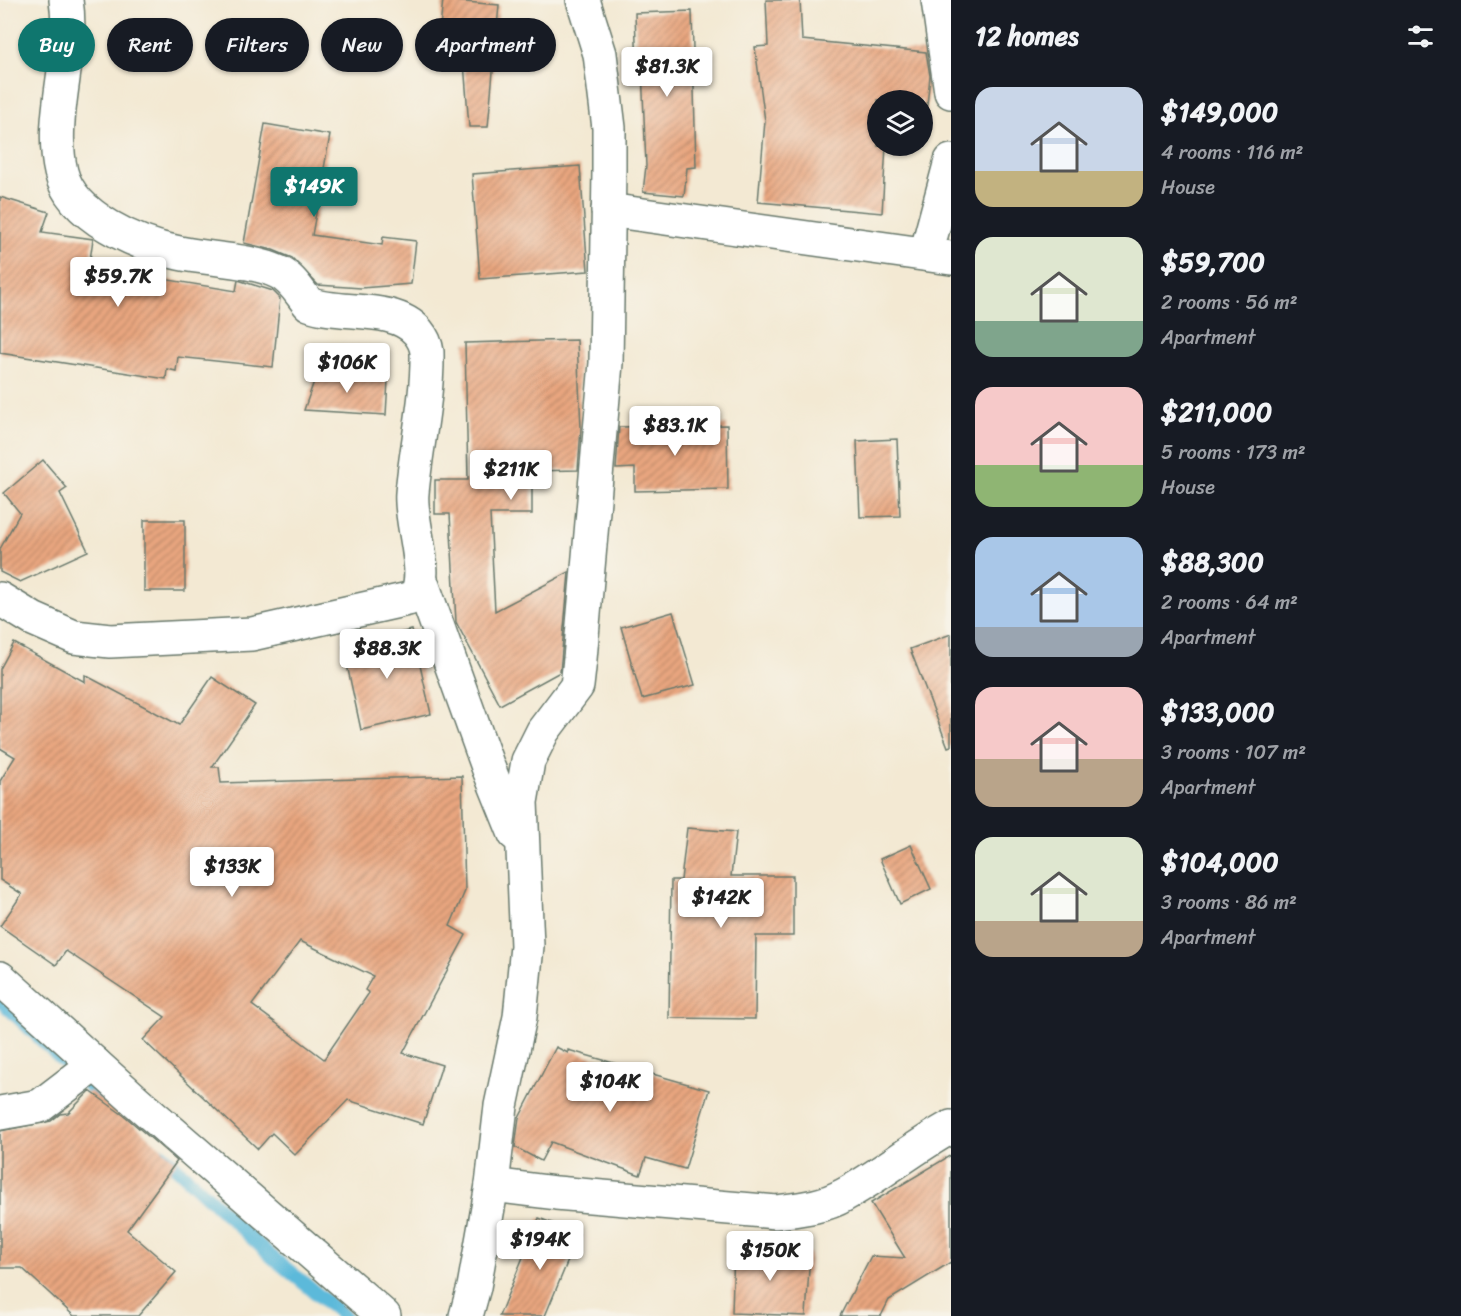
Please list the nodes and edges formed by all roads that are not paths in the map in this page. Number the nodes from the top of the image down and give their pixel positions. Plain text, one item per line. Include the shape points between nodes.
1 (66, 0) edge
2 (584, 0) edge
3 (938, 0) edge
4 (951, 92) edge
5 (951, 161) edge
6 (608, 210) junction
7 (938, 256) edge
8 (422, 582) junction
9 (0, 599) edge
10 (521, 847) junction
11 (0, 978) edge
12 (95, 1064) junction
13 (0, 1113) edge
14 (951, 1127) edge
15 (492, 1185) junction
16 (384, 1316) edge
17 (466, 1316) edge

1 - 8 street via 59,154 67,187 77,203 92,217 129,236 177,253 278,272 297,286 309,304 400,320 416,329 424,340 427,351 411,497
2 - 6 street via 600,54 609,128
3 - 4 street
5 - 7 street
6 - 7 street
6 - 10 street via 606,363 577,686 543,731 528,762 521,802
8 - 9 street via 415,596 408,599 252,634 110,641 74,637
8 - 10 street
10 - 15 street via 526,946 520,1017 501,1106
11 - 12 street
12 - 13 street via 40,1106
12 - 16 street
14 - 15 street via 843,1196 788,1211 659,1203
15 - 17 street

